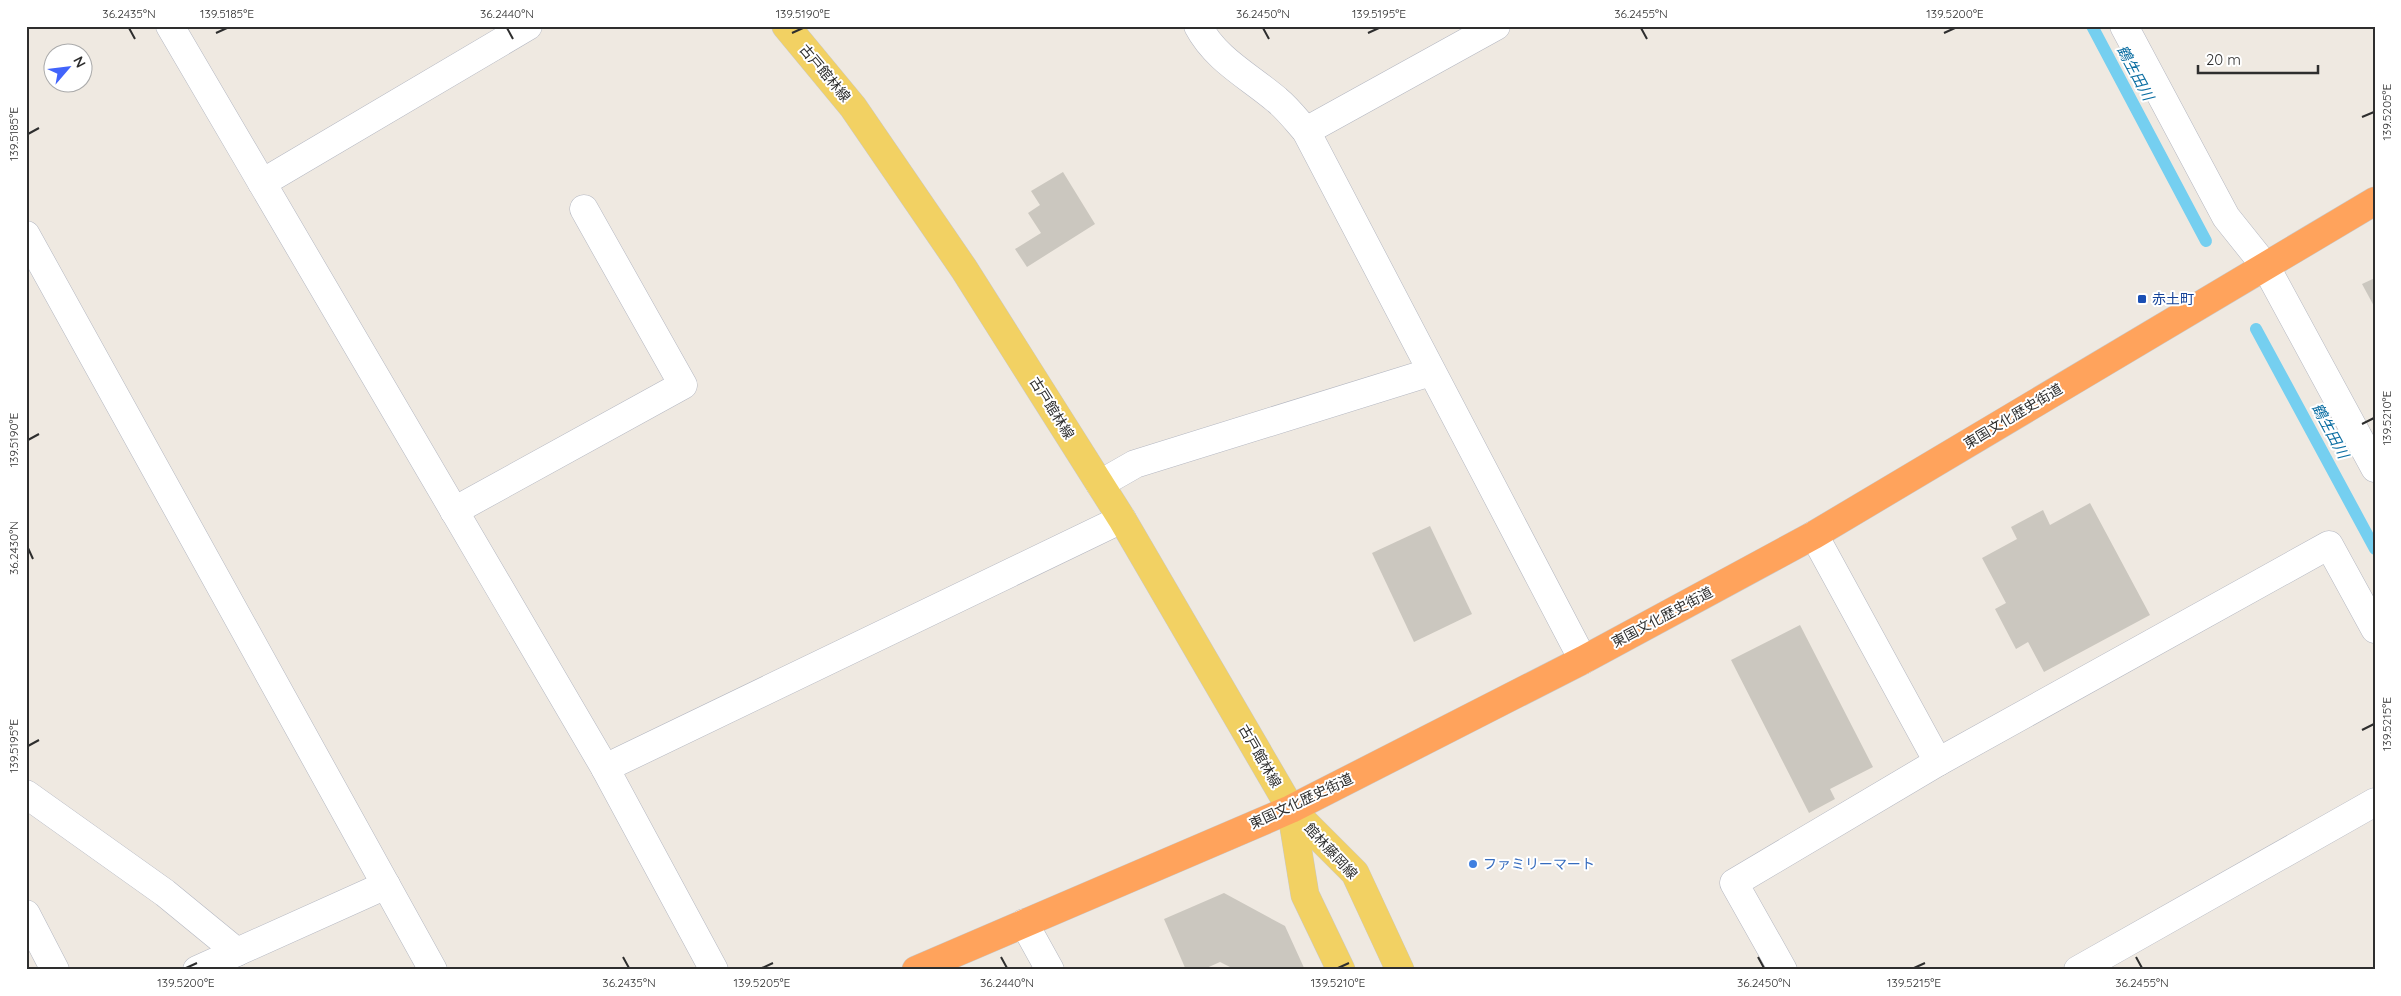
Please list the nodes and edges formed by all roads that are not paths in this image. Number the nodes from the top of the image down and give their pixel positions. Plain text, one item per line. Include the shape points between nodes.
1 (170, 26) edge
2 (528, 26) edge
3 (786, 26) edge
4 (1198, 26) edge
5 (1496, 26) edge
6 (2124, 26) edge
7 (1306, 131) junction
8 (262, 183) junction
9 (2375, 201) edge
10 (584, 209) dead end
11 (30, 250) edge
12 (2266, 267) junction
13 (1431, 372) junction
14 (2375, 468) edge
15 (1100, 484) junction
16 (454, 511) junction
17 (1122, 519) junction
18 (1814, 535) junction
19 (2375, 629) edge
20 (1583, 660) junction
21 (1938, 762) junction
22 (605, 768) junction
23 (26, 794) edge
24 (2375, 802) edge
25 (1291, 809) junction
26 (386, 885) junction
27 (26, 914) edge
28 (1024, 923) junction
29 (237, 952) junction
30 (55, 970) edge
31 (197, 970) edge
32 (433, 970) edge
33 (714, 970) edge
34 (916, 970) edge
35 (1050, 970) edge
36 (1341, 970) edge
37 (1400, 970) edge
38 (1783, 970) edge
39 (2078, 970) edge

1 - 8 street
2 - 8 street
3 - 15 main road, 古戸館林線 via 864,123 964,269
4 - 7 street via 1204,39 1223,59 1278,100
5 - 7 street
6 - 12 street via 2226,217
7 - 13 street
8 - 16 street
9 - 12 highway, 東国文化歴史街道
10 - 16 street via 683,385
11 - 26 street
12 - 14 street
12 - 18 highway, 東国文化歴史街道
13 - 15 street via 1135,464
13 - 20 street
15 - 17 main road, 古戸館林線
16 - 22 street
17 - 22 street
17 - 25 main road, 古戸館林線
18 - 20 highway, 東国文化歴史街道
18 - 21 street
19 - 21 street via 2329,545
20 - 25 highway, 東国文化歴史街道
21 - 38 street via 1734,883
22 - 33 street
23 - 29 street via 165,893
24 - 39 street
25 - 28 highway, 東国文化歴史街道
25 - 36 main road, 館林藤岡線 via 1305,895
25 - 37 main road, 館林藤岡線 via 1355,873
26 - 29 street
26 - 32 street
27 - 30 street
28 - 34 highway, 東国文化歴史街道
28 - 35 street
29 - 31 street

